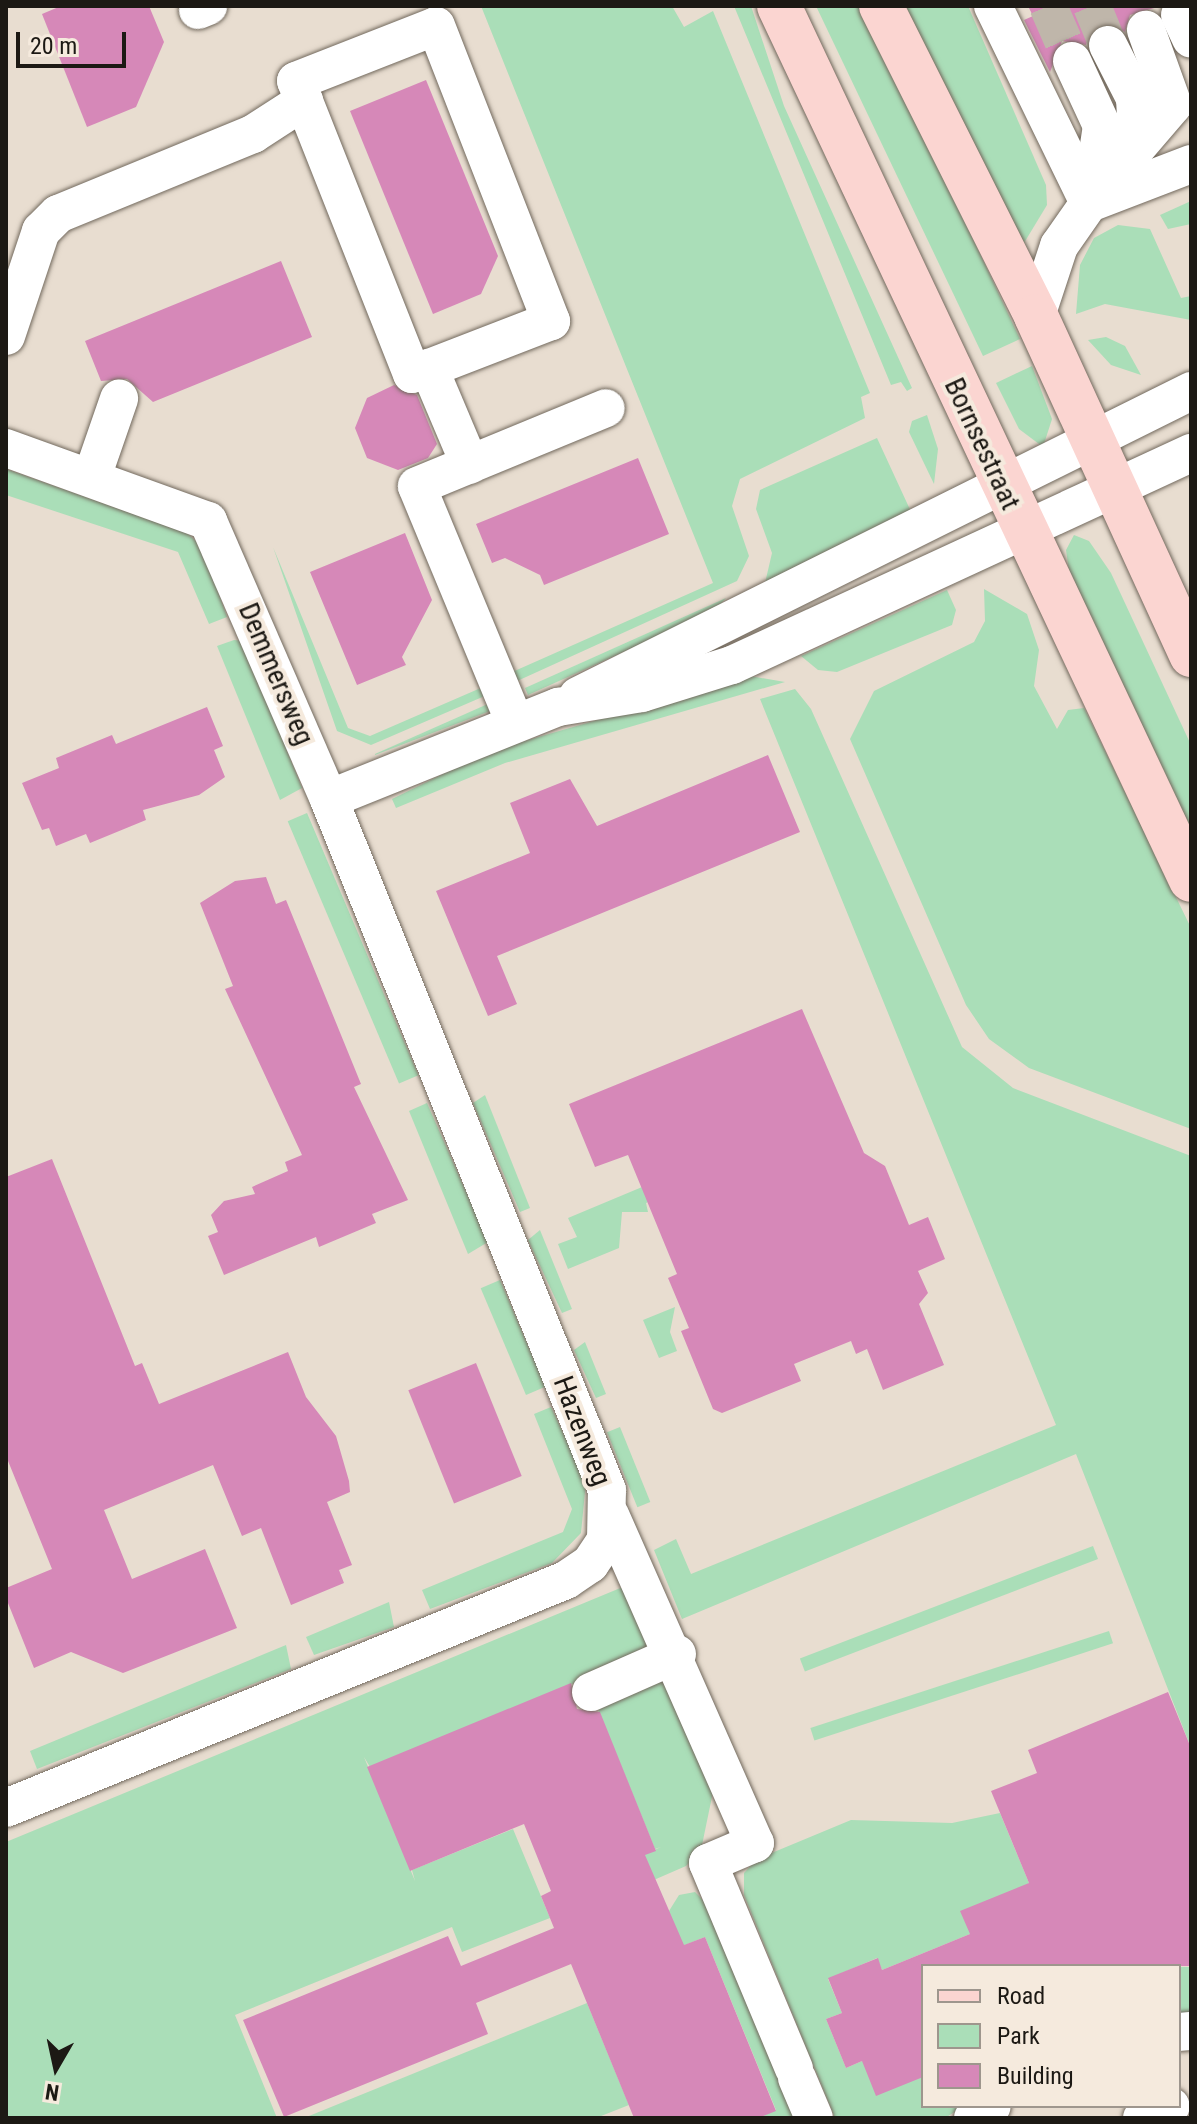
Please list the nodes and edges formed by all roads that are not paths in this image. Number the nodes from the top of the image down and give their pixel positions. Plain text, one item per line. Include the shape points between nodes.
1 (779, 6) edge
2 (881, 6) edge
3 (993, 6) edge
4 (1172, 28) edge
5 (1108, 45) tunnel mouth
6 (1072, 61) tunnel mouth
7 (304, 101) junction
8 (1191, 112) edge
9 (1191, 164) edge
10 (1089, 203) junction
11 (1036, 316) junction
12 (6, 336) edge
13 (429, 368) junction
14 (1191, 391) edge
15 (119, 399) dead end
16 (606, 408) dead end
17 (1092, 442) junction
18 (6, 448) edge
19 (1191, 453) edge
20 (470, 465) junction
21 (92, 477) junction
22 (1113, 489) junction
23 (1004, 490) junction
24 (1024, 534) junction
25 (1191, 655) edge
26 (558, 707) junction
27 (515, 723) junction
28 (329, 799) junction
29 (1191, 880) edge
30 (610, 1515) junction
31 (677, 1654) junction
32 (591, 1692) dead end
33 (6, 1808) edge
34 (1166, 2108) edge
35 (814, 2118) edge
36 (1142, 2118) edge

1 - 23 main road, Bornsestraat
2 - 11 main road
3 - 10 street
4 - 10 street via 1173,105
5 - 10 street via 1135,98 1136,118
6 - 10 street via 1102,126
7 - 12 street via 253,134 58,214 41,231
7 - 13 street via 412,374
7 - 13 street via 296,81 436,26 551,321
8 - 10 street
9 - 10 street
10 - 11 street via 1059,246
11 - 17 main road
13 - 20 street
14 - 17 street
15 - 21 street
16 - 20 street
17 - 22 main road
17 - 23 street
18 - 21 street, Demmersweg
19 - 22 street
20 - 27 street via 417,486
21 - 28 street, Demmersweg via 208,521
22 - 24 street
22 - 25 main road
23 - 24 main road, Bornsestraat
23 - 26 street via 767,607 633,664
24 - 26 street via 732,665
24 - 29 main road, Bornsestraat
26 - 27 street
27 - 28 street
28 - 30 street, Hazenweg via 582,1426
30 - 31 street
30 - 33 street, Hazenweg via 590,1564 566,1580
31 - 32 street
31 - 35 street via 755,1843 708,1863
34 - 36 street

